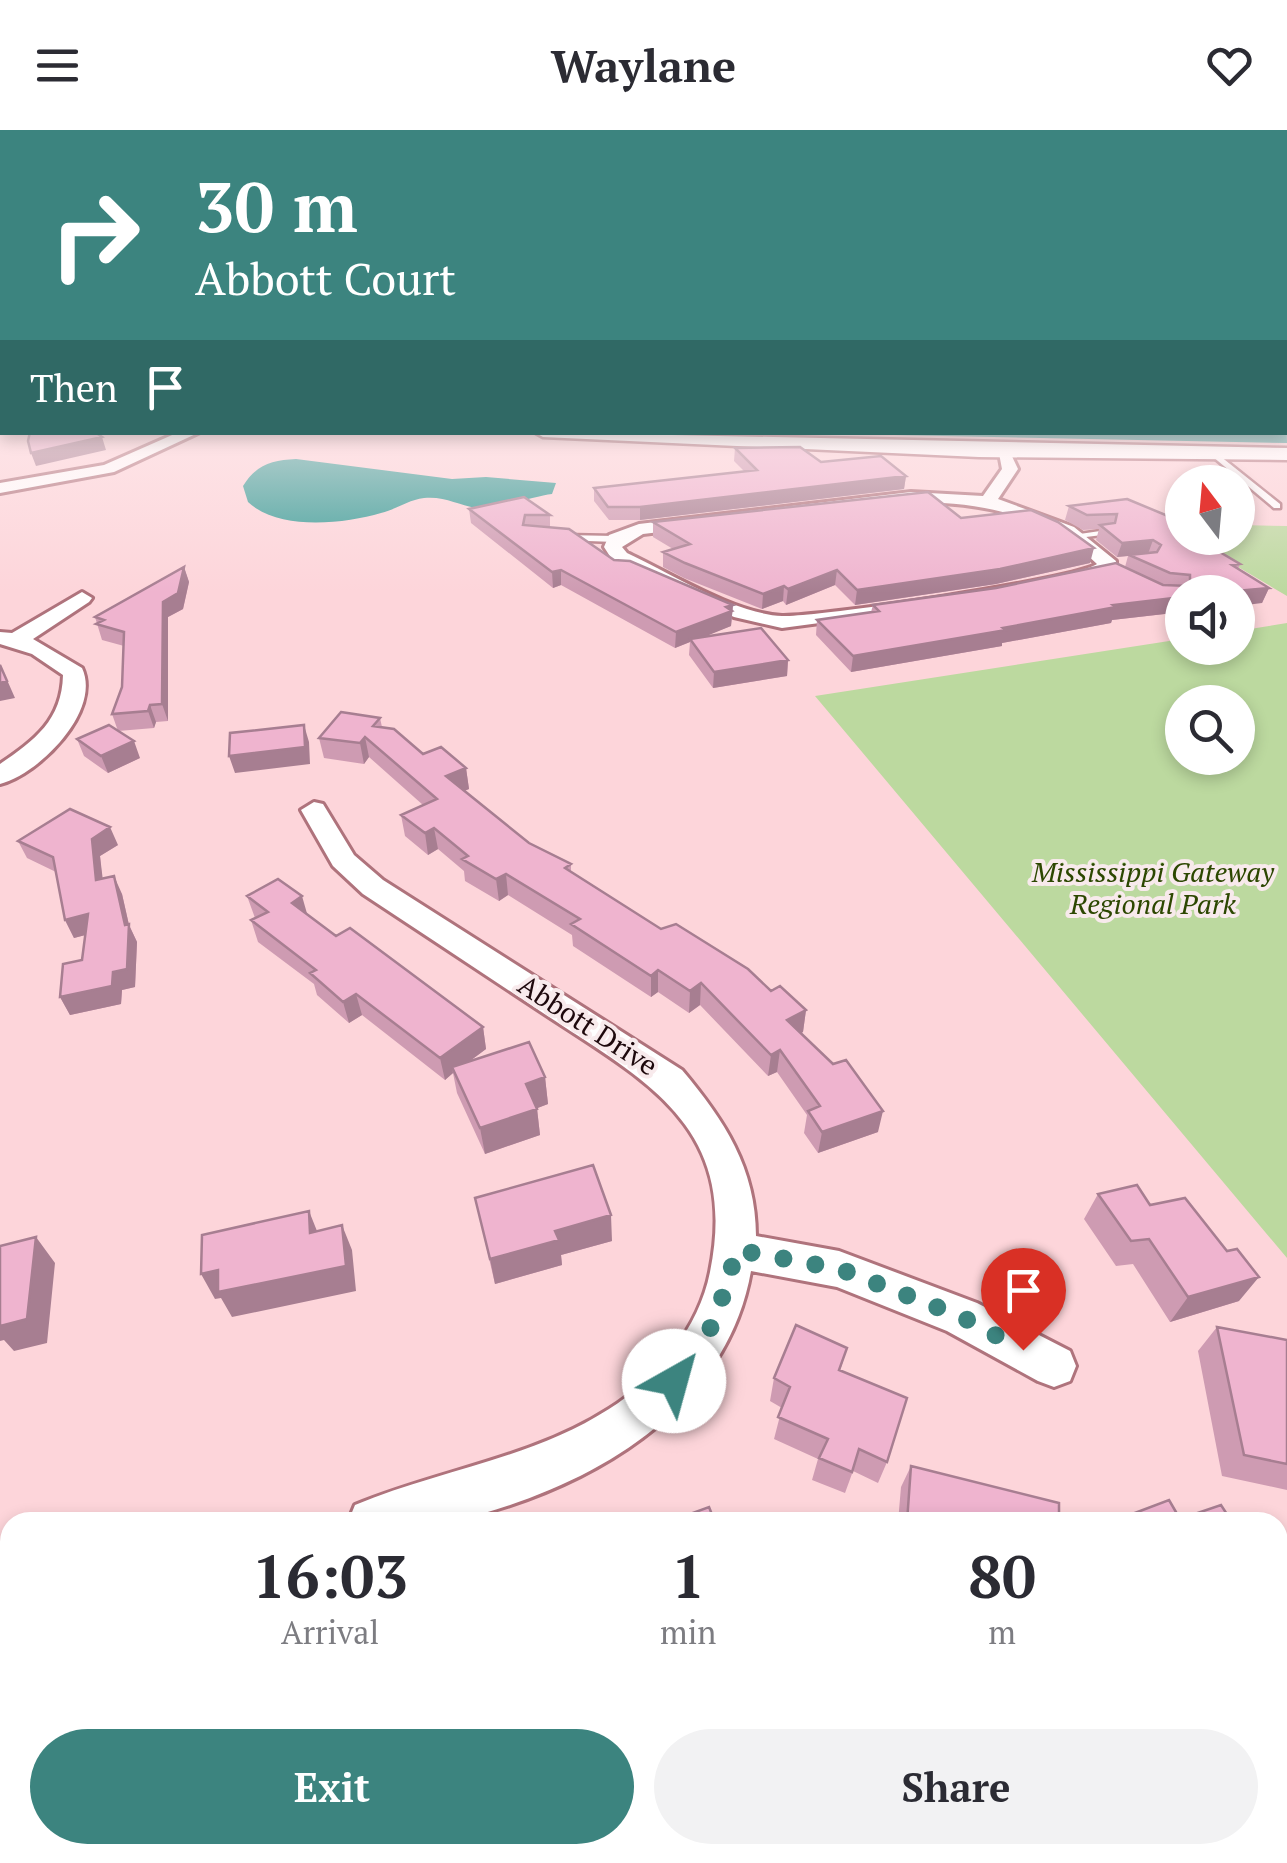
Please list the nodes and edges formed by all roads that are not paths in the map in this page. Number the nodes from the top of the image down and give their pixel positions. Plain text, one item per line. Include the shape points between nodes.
1 (186, 435) edge
2 (613, 435) edge
3 (979, 451) junction
4 (1003, 452) junction
5 (1215, 454) junction
6 (1287, 454) edge
7 (1001, 479) junction
8 (0, 488) edge
9 (988, 500) junction
10 (1277, 506) dead end
11 (1107, 532) edge
12 (1070, 536) junction
13 (552, 538) edge
14 (615, 539) junction
15 (82, 598) dead end
16 (8, 639) edge
17 (0, 776) edge
18 (314, 810) dead end
19 (737, 1250) junction
20 (1054, 1366) dead end
21 (405, 1512) edge

1 - 8 street via 108,469
2 - 3 street
3 - 4 street
3 - 7 street
4 - 5 street
4 - 7 street via 1010,470
5 - 6 street
5 - 10 lane
7 - 9 street
9 - 12 street via 1037,516
9 - 14 street via 910,496 640,529
11 - 12 lane
12 - 14 street via 1117,568 992,594 768,622 620,557
13 - 14 lane
15 - 16 street
16 - 17 street via 55,655 74,672 74,707 56,735
18 - 19 street, Abbott Drive via 343,860 373,887 670,1080 704,1121 730,1177
19 - 20 street via 840,1269 962,1317
19 - 21 street, Abbott Drive via 696,1360 628,1424 529,1474

